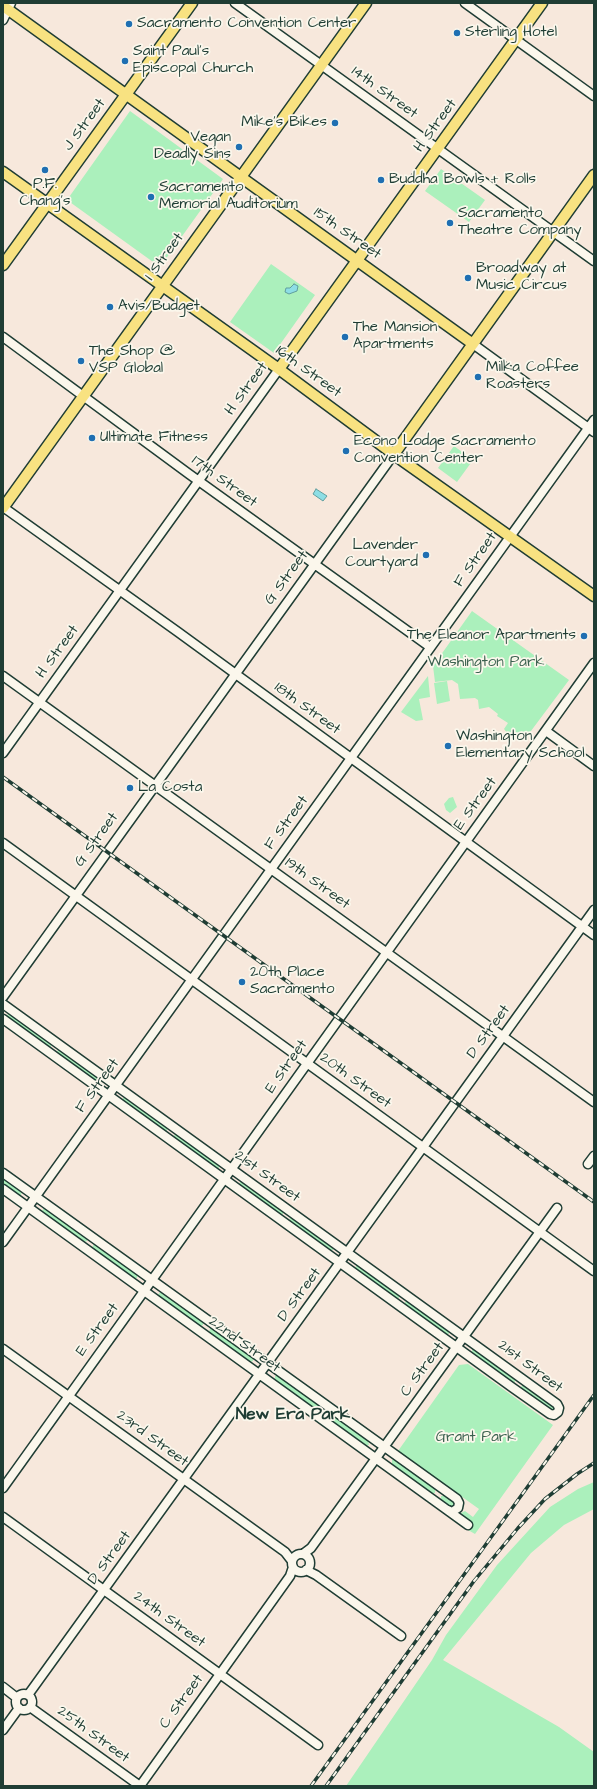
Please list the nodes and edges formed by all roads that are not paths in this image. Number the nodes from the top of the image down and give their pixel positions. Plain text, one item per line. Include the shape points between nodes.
1 (192, 3) edge
2 (235, 3) edge
3 (366, 3) edge
4 (465, 3) edge
5 (542, 3) edge
6 (7, 6) edge
7 (3, 20) edge
8 (516, 40) junction
9 (322, 65) junction
10 (126, 93) junction
11 (594, 96) edge
12 (438, 148) junction
13 (3, 172) edge
14 (594, 175) edge
15 (241, 177) junction
16 (46, 203) junction
17 (554, 232) junction
18 (358, 260) junction
19 (594, 261) edge
20 (3, 265) edge
21 (162, 286) junction
22 (3, 337) edge
23 (473, 344) junction
24 (279, 369) junction
25 (83, 396) junction
26 (594, 420) edge
27 (591, 430) edge
28 (394, 454) junction
29 (199, 481) junction
30 (3, 508) edge
31 (510, 536) junction
32 (315, 564) junction
33 (120, 592) junction
34 (594, 596) edge
35 (430, 647) junction
36 (594, 663) edge
37 (236, 674) junction
38 (3, 676) edge
39 (40, 702) junction
40 (546, 731) junction
41 (3, 753) edge
42 (351, 759) junction
43 (594, 766) edge
44 (156, 785) junction
45 (466, 842) junction
46 (3, 843) edge
47 (271, 868) junction
48 (76, 896) junction
49 (594, 910) edge
50 (583, 926) junction
51 (594, 935) edge
52 (386, 952) junction
53 (192, 980) junction
54 (3, 997) edge
55 (3, 1004) edge
56 (3, 1019) edge
57 (503, 1037) junction
58 (307, 1063) junction
59 (115, 1086) junction
60 (108, 1095) junction
61 (594, 1102) edge
62 (424, 1146) junction
63 (594, 1156) edge
64 (588, 1164) dead end
65 (232, 1169) junction
66 (3, 1173) edge
67 (224, 1179) junction
68 (3, 1189) edge
69 (36, 1196) junction
70 (28, 1207) junction
71 (557, 1208) dead end
72 (540, 1231) junction
73 (3, 1242) edge
74 (348, 1253) junction
75 (340, 1263) junction
76 (594, 1271) edge
77 (151, 1280) junction
78 (144, 1290) junction
79 (464, 1336) junction
80 (456, 1347) junction
81 (3, 1349) edge
82 (268, 1363) junction
83 (260, 1374) junction
84 (521, 1378) junction
85 (513, 1388) junction
86 (68, 1396) junction
87 (384, 1447) junction
88 (376, 1458) junction
89 (184, 1480) junction
90 (3, 1488) edge
91 (448, 1510) junction
92 (3, 1517) edge
93 (468, 1525) dead end
94 (301, 1563) junction
95 (104, 1590) junction
96 (402, 1636) dead end
97 (220, 1674) junction
98 (3, 1687) edge
99 (28, 1695) junction
100 (17, 1698) junction
101 (30, 1707) junction
102 (19, 1708) junction
103 (3, 1730) edge
104 (318, 1745) dead end
105 (140, 1786) edge

1 - 10 main road, J Street
2 - 9 street, 14th Street
3 - 9 main road, I Street
4 - 8 street
5 - 8 main road, H Street
6 - 7 street
6 - 10 main road, 15th Street
8 - 11 street
8 - 12 main road, H Street
9 - 12 street, 14th Street
9 - 15 main road, I Street
10 - 15 main road, 15th Street
10 - 16 main road, J Street
12 - 17 street, 14th Street
12 - 18 main road, H Street
13 - 16 main road, 16th Street
14 - 17 main road, G Street
15 - 18 main road, 15th Street
15 - 21 main road, I Street
16 - 20 main road, J Street
16 - 21 main road, 16th Street
17 - 19 street, 14th Street
17 - 23 main road, G Street
18 - 23 main road, 15th Street
18 - 24 main road, H Street
21 - 24 main road, 16th Street
21 - 25 main road, I Street
22 - 25 street, 17th Street
23 - 27 street, 15th Street
23 - 28 main road, G Street
24 - 28 main road, 16th Street
24 - 29 street, H Street
25 - 29 street, 17th Street
25 - 30 main road, I Street
26 - 27 street, F Street
27 - 31 street, F Street
28 - 31 main road, 16th Street
28 - 32 street, G Street
29 - 32 street, 17th Street
29 - 33 street, H Street
30 - 33 street, 18th Street
31 - 34 main road, 16th Street
31 - 35 street, F Street
32 - 35 street, 17th Street
32 - 37 street, G Street
33 - 37 street, 18th Street
33 - 39 street, H Street
35 - 42 street, F Street
36 - 40 street, E Street
37 - 42 street, 18th Street
37 - 44 street, G Street
38 - 39 street, 19th Street
39 - 41 street, H Street
39 - 44 street, 19th Street
40 - 43 street
40 - 45 street, E Street
42 - 45 street, 18th Street
42 - 47 street, F Street
44 - 47 street, 19th Street
44 - 48 street, G Street
45 - 50 street, 18th Street
45 - 52 street, E Street
46 - 48 street, 20th Street
47 - 52 street, 19th Street
47 - 53 street, F Street
48 - 53 street, 20th Street
48 - 54 street, G Street
49 - 50 street, D Street
50 - 51 street, 18th Street
50 - 57 street, D Street
52 - 57 street, 19th Street
52 - 58 street, E Street
53 - 58 street, 20th Street
53 - 59 street, F Street
55 - 59 street, 21st Street
56 - 60 street, 21st Street
57 - 61 street, 19th Street
57 - 62 street, D Street
58 - 62 street, 20th Street
58 - 65 street, E Street
59 - 60 street, F Street
59 - 65 street, 21st Street
60 - 67 street, 21st Street
60 - 69 street, F Street
62 - 72 street, 20th Street
62 - 74 street, D Street
63 - 64 street
65 - 67 street, E Street
65 - 74 street, 21st Street
66 - 69 street, 22nd Street
67 - 75 street, 21st Street
67 - 77 street, E Street
68 - 70 street, 22nd Street
69 - 70 street, F Street
69 - 77 street, 22nd Street
70 - 73 street, F Street
70 - 78 street, 22nd Street
71 - 72 street, C Street
72 - 76 street, 20th Street
72 - 79 street, C Street
74 - 75 street, D Street
74 - 79 street, 21st Street
75 - 80 street, 21st Street
75 - 82 street, D Street
77 - 78 street, E Street
77 - 82 street, 22nd Street
78 - 83 street, 22nd Street
78 - 86 street, E Street
79 - 80 street, C Street
79 - 84 street, 21st Street
80 - 85 street, 21st Street
80 - 87 street, C Street
81 - 86 street, 23rd Street
82 - 83 street, D Street
82 - 87 street, 22nd Street
83 - 88 street, 22nd Street
83 - 89 street, D Street
84 - 85 street
84 - 85 street, 21st Street via 558,1405 558,1412 550,1414
86 - 89 street, 23rd Street
86 - 90 street, E Street
87 - 88 street, C Street
87 - 91 street, 22nd Street via 457,1499 458,1508 452,1512
88 - 91 street, 22nd Street
88 - 94 street, C Street
89 - 94 street, 23rd Street
89 - 95 street, D Street
91 - 93 street, 22nd Street
92 - 95 street, 24th Street
94 - 96 street, 23rd Street
94 - 97 street, C Street
95 - 97 street, 24th Street
95 - 99 street, D Street
97 - 104 street, 24th Street
97 - 105 street, C Street
98 - 100 street
99 - 100 street via 23,1694
99 - 101 street via 31,1699
100 - 102 street
101 - 102 street
101 - 105 street, 25th Street
102 - 103 street

